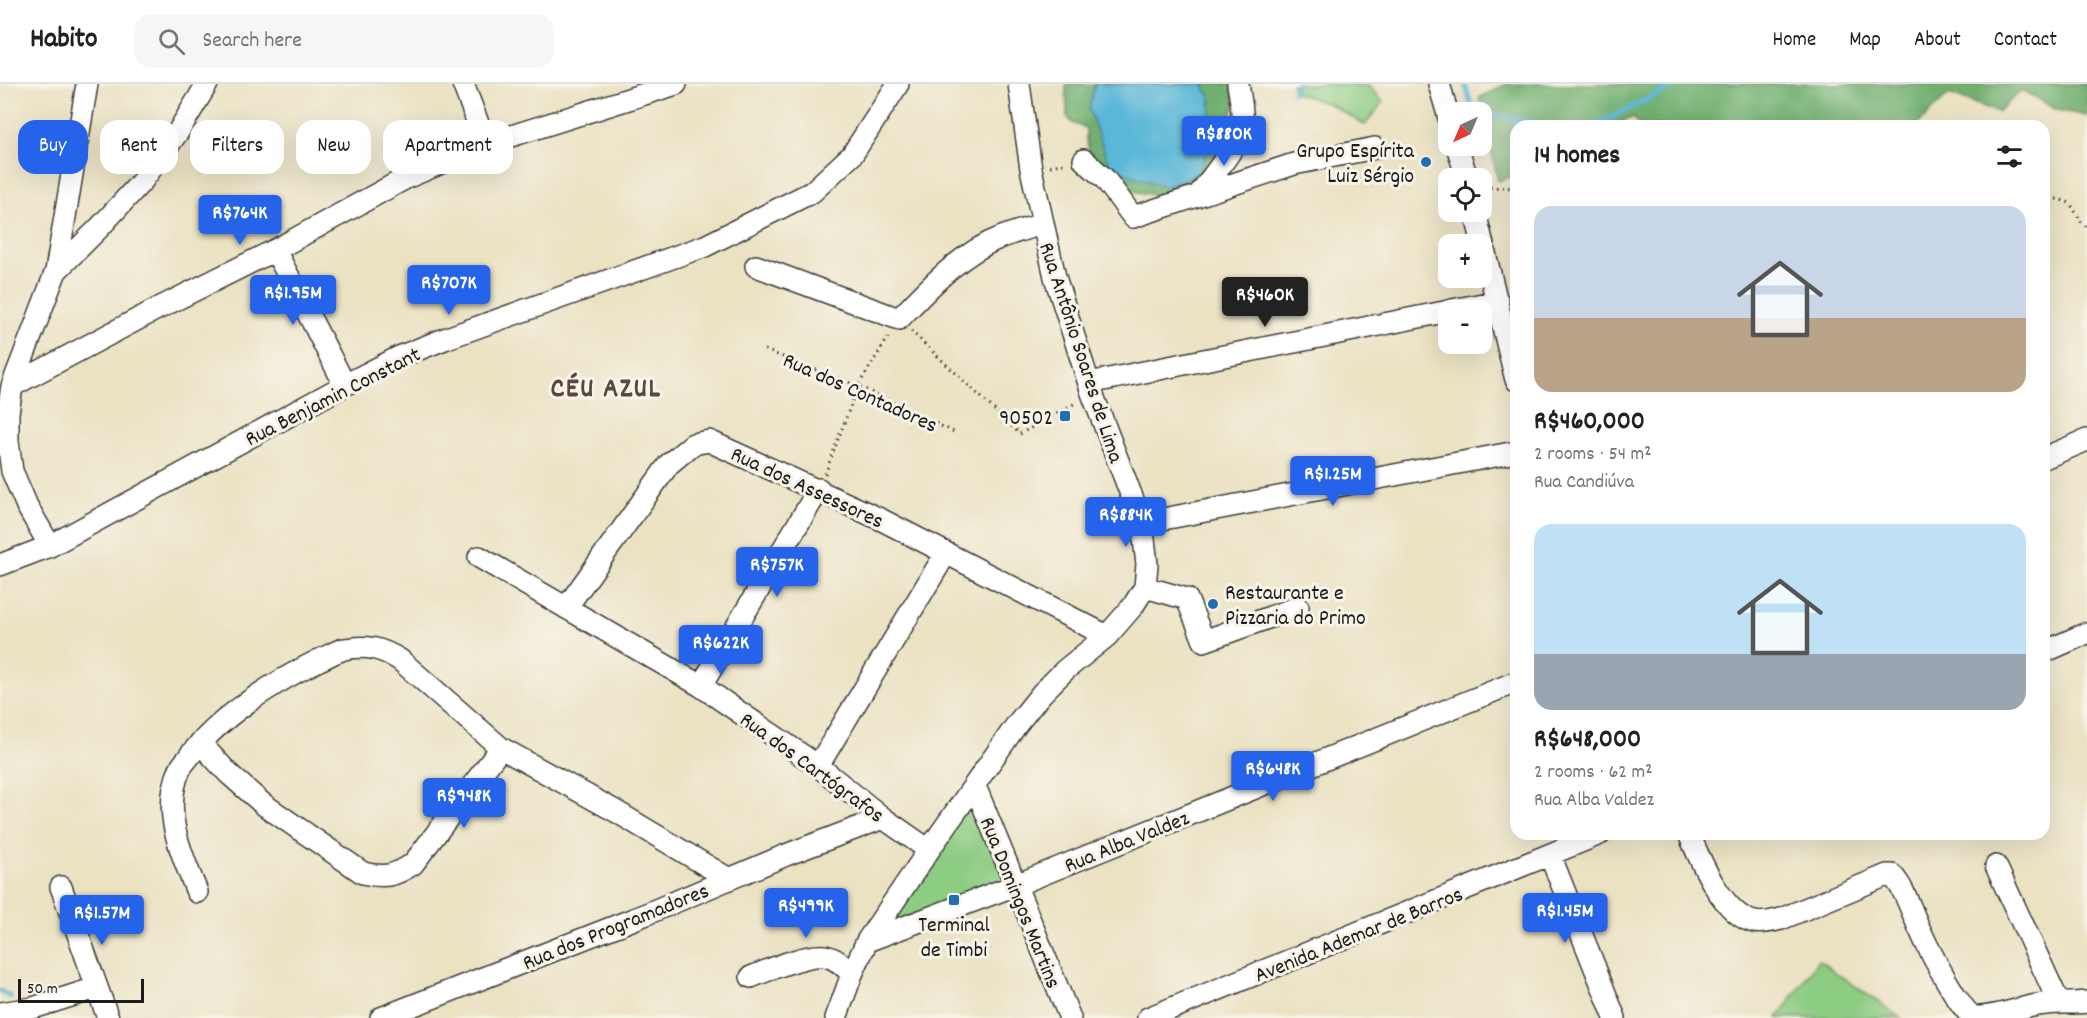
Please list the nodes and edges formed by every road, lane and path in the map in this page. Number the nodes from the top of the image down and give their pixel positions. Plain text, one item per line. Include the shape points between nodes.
1 (87, 84) edge
2 (207, 84) edge
3 (463, 84) edge
4 (676, 84) edge
5 (898, 84) edge
6 (1019, 84) edge
7 (1238, 84) edge
8 (1439, 84) edge
9 (1444, 102) edge
10 (477, 120) edge
11 (513, 135) edge
12 (1375, 148) dead end
13 (1084, 160) joint
14 (1031, 169) junction
15 (415, 174) edge
16 (1492, 187) edge
17 (1510, 188) edge
18 (1198, 196) junction
19 (2050, 200) edge
20 (1477, 222) edge
21 (1042, 224) junction
22 (2087, 227) edge
23 (275, 250) junction
24 (756, 266) dead end
25 (56, 271) junction
26 (1497, 302) junction
27 (1492, 303) edge
28 (1438, 314) edge
29 (899, 319) junction
30 (765, 350) dead end
31 (1510, 355) edge
32 (345, 385) junction
33 (12, 386) junction
34 (858, 386) junction
35 (1090, 388) junction
36 (956, 433) dead end
37 (2087, 440) edge
38 (1510, 453) edge
39 (2050, 455) edge
40 (819, 489) junction
41 (1142, 524) junction
42 (50, 546) junction
43 (946, 553) junction
44 (479, 557) dead end
45 (0, 565) edge
46 (1145, 587) junction
47 (1298, 607) dead end
48 (566, 608) junction
49 (2087, 633) edge
50 (1107, 636) junction
51 (2050, 649) edge
52 (1510, 684) edge
53 (701, 686) junction
54 (200, 743) junction
55 (501, 748) junction
56 (818, 766) junction
57 (975, 786) junction
58 (883, 818) junction
59 (1586, 840) edge
60 (1692, 840) edge
61 (928, 850) junction
62 (1550, 855) junction
63 (1996, 866) dead end
64 (729, 879) junction
65 (1016, 885) junction
66 (61, 887) dead end
67 (196, 892) dead end
68 (867, 941) junction
69 (852, 974) junction
70 (751, 977) dead end
71 (96, 988) junction
72 (2087, 1002) edge
73 (2059, 1003) junction
74 (0, 1013) edge
75 (108, 1018) edge
76 (381, 1018) edge
77 (836, 1018) edge
78 (1070, 1018) edge
79 (1148, 1018) edge
80 (1615, 1018) edge

1 - 25 street
2 - 25 street via 144,180
3 - 10 street
4 - 11 street
5 - 32 street, Rua Benjamin Constant via 852,154 812,192 705,246 447,338
6 - 14 street, Rua Antônio Soares de Lima
7 - 18 street via 1242,129
8 - 9 street
12 - 18 street via 1294,164
13 - 14 path
13 - 18 street via 1105,179 1132,217
14 - 21 street, Rua Antônio Soares de Lima
15 - 23 street
16 - 17 path
19 - 22 path via 2070,203
20 - 26 street
21 - 29 street via 1000,237 962,260
21 - 35 street, Rua Antônio Soares de Lima
23 - 32 street
23 - 33 street
24 - 29 street
25 - 33 street
26 - 27 street
26 - 31 street
28 - 35 street
29 - 34 path
29 - 35 path via 1020,434
30 - 34 path, Rua dos Contadores
32 - 42 street, Rua Benjamin Constant
33 - 42 street via 8,413 12,471
34 - 36 path, Rua dos Contadores
34 - 40 path
35 - 41 street, Rua Antônio Soares de Lima
37 - 39 street
38 - 41 street
40 - 43 street, Rua dos Assessores
40 - 48 street, Rua dos Assessores via 709,441 693,444 669,464
40 - 53 street
41 - 46 street, Rua Antônio Soares de Lima via 1148,564
42 - 45 street, Rua Benjamin Constant
43 - 50 street, Rua dos Assessores
43 - 56 street
44 - 48 street, Rua dos Cartógrafos
46 - 47 street via 1187,598 1204,641
46 - 50 street
48 - 53 street, Rua dos Cartógrafos
49 - 51 street
50 - 57 street via 1042,693
52 - 65 street, Rua Alba Valdez
53 - 56 street, Rua dos Cartógrafos
54 - 55 street via 227,718 292,673 342,650 365,647 384,650 400,660
54 - 55 street via 263,804 363,873 378,876 395,875 413,864
54 - 67 street via 181,768 173,809 175,837
55 - 64 street
56 - 58 street, Rua dos Cartógrafos
57 - 61 street
57 - 65 street, Rua Domingos Martins
58 - 61 street, Rua dos Cartógrafos
58 - 64 street, Rua dos Programadores
59 - 62 street, Avenida Ademar de Barros
60 - 73 street via 1725,901 1753,922 1781,919 1892,875 1934,959 1969,1015 1985,1018
61 - 68 street
62 - 79 street, Avenida Ademar de Barros
62 - 80 street
63 - 73 street
64 - 76 street, Rua dos Programadores
65 - 68 street, Rua Alba Valdez
65 - 78 street, Rua Domingos Martins
66 - 71 street
68 - 69 street
69 - 70 street via 824,956 781,965
69 - 77 street
71 - 74 street via 33,1008
71 - 75 street
72 - 73 street

